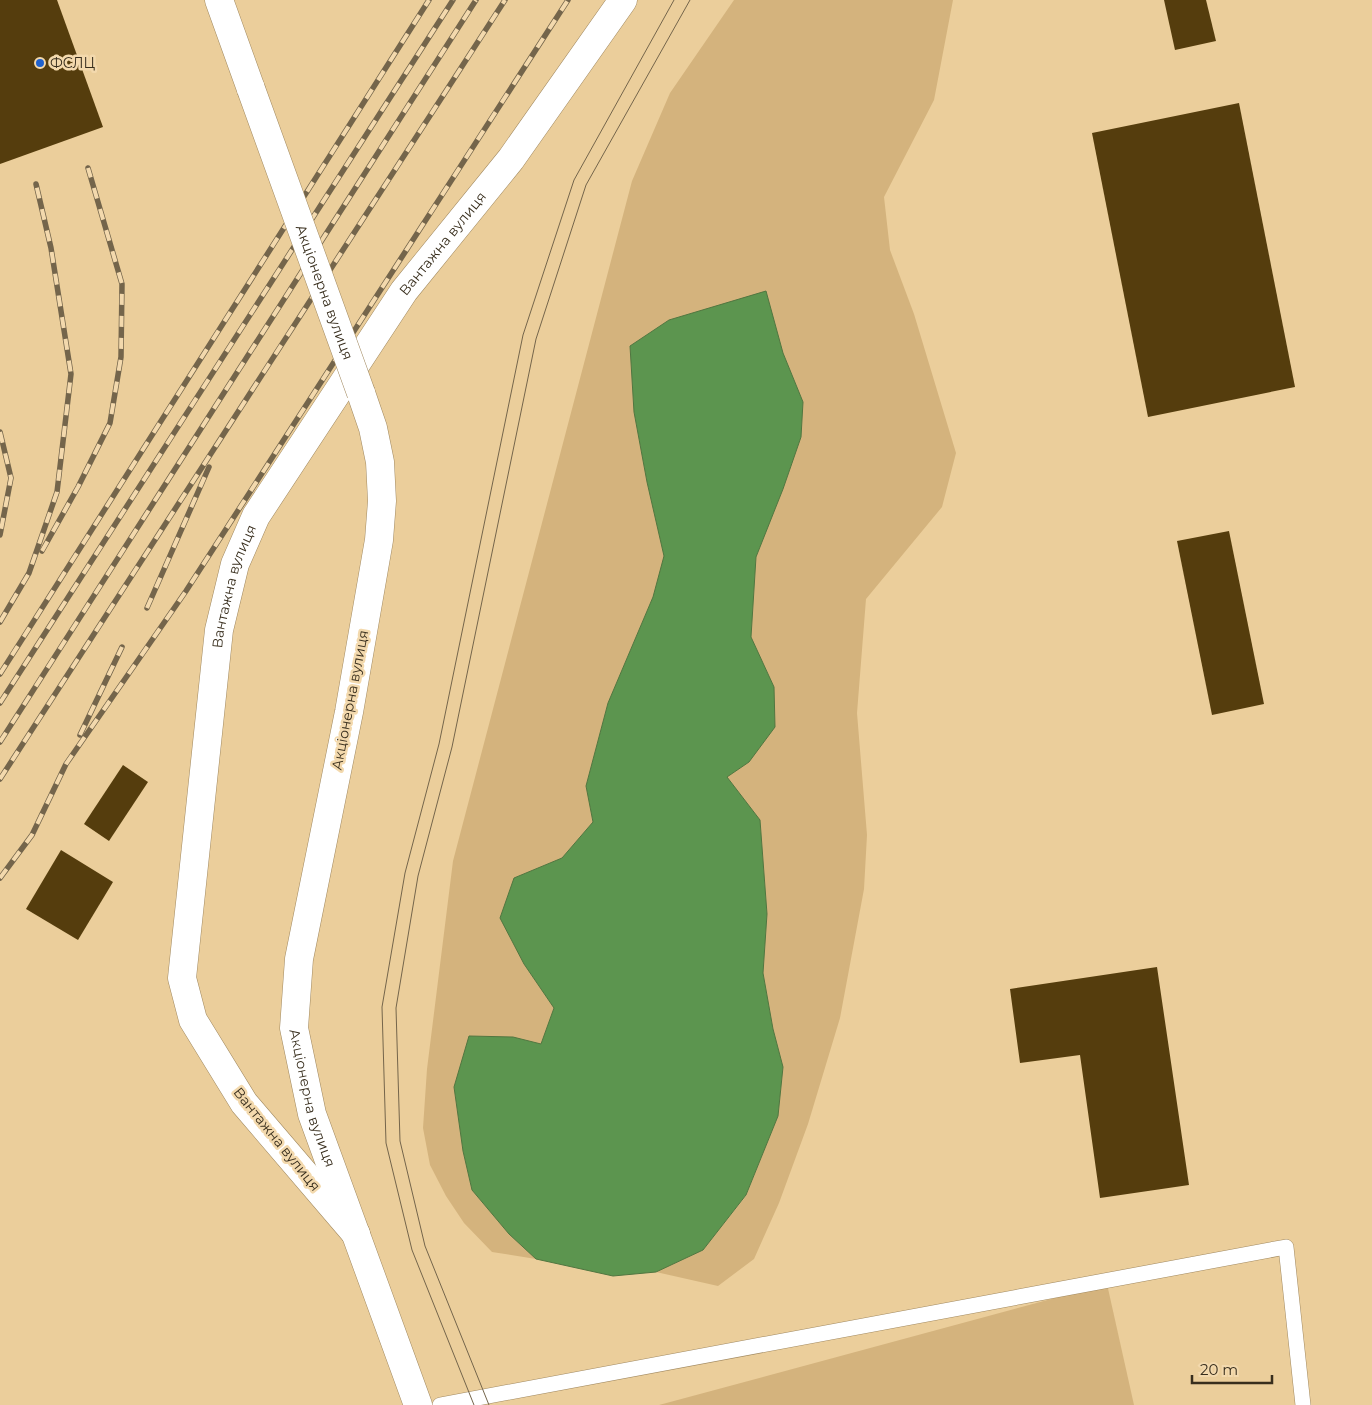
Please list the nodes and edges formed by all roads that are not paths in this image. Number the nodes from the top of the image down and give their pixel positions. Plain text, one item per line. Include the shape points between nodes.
1 (219, 0) edge
2 (623, 0) edge
3 (356, 1234) junction
4 (418, 1405) edge
5 (440, 1405) edge
6 (1303, 1405) edge

1 - 3 street, Акціонерна вулиця, bridge via 362,392 380,462 379,540 349,712 299,959 294,1028 312,1114
2 - 3 street, Вантажна вулиця via 511,159 404,290 256,516 235,564 219,630 182,978 193,1020 244,1103
3 - 4 street, Акціонерна вулиця
5 - 6 lane via 1286,1247

